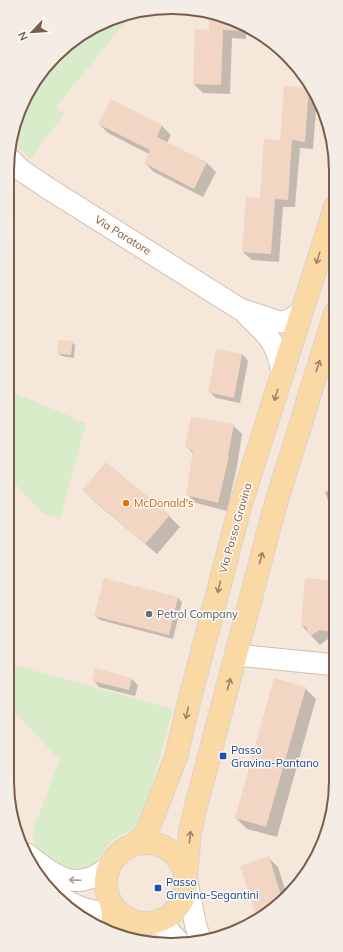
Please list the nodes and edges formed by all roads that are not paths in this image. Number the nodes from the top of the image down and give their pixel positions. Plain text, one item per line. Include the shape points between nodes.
1 (14, 163) edge
2 (329, 226) edge
3 (240, 309) junction
4 (301, 312) junction
5 (329, 332) edge
6 (282, 373) junction
7 (236, 655) junction
8 (329, 664) edge
9 (134, 845) junction
10 (36, 861) edge
11 (110, 866) junction
12 (186, 879) junction
13 (83, 910) edge
14 (114, 915) edge
15 (155, 923) junction
16 (144, 936) edge
17 (199, 936) edge
18 (175, 938) edge

1 - 3 street, Via Paratore via 46,187
2 -> 4 main road, Via Passo Gravina
3 - 4 street, Via Paratore via 279,322 293,318
3 - 6 street, Via Paratore via 271,340
4 - 6 main road, Via Passo Gravina
7 -> 5 main road via 274,510
6 -> 9 main road, Via Passo Gravina via 240,507 176,757 147,832
7 - 8 street
12 -> 7 main road via 190,832
9 - 11 main road via 122,851
9 - 12 main road via 149,843 164,847 180,862
11 -> 10 street via 100,874 79,881 68,880
11 - 14 main road via 106,884
12 - 15 main road via 185,894 177,910 168,918
12 - 17 street
13 - 14 street
14 - 15 main road via 135,922
15 - 16 main road
15 - 18 street

